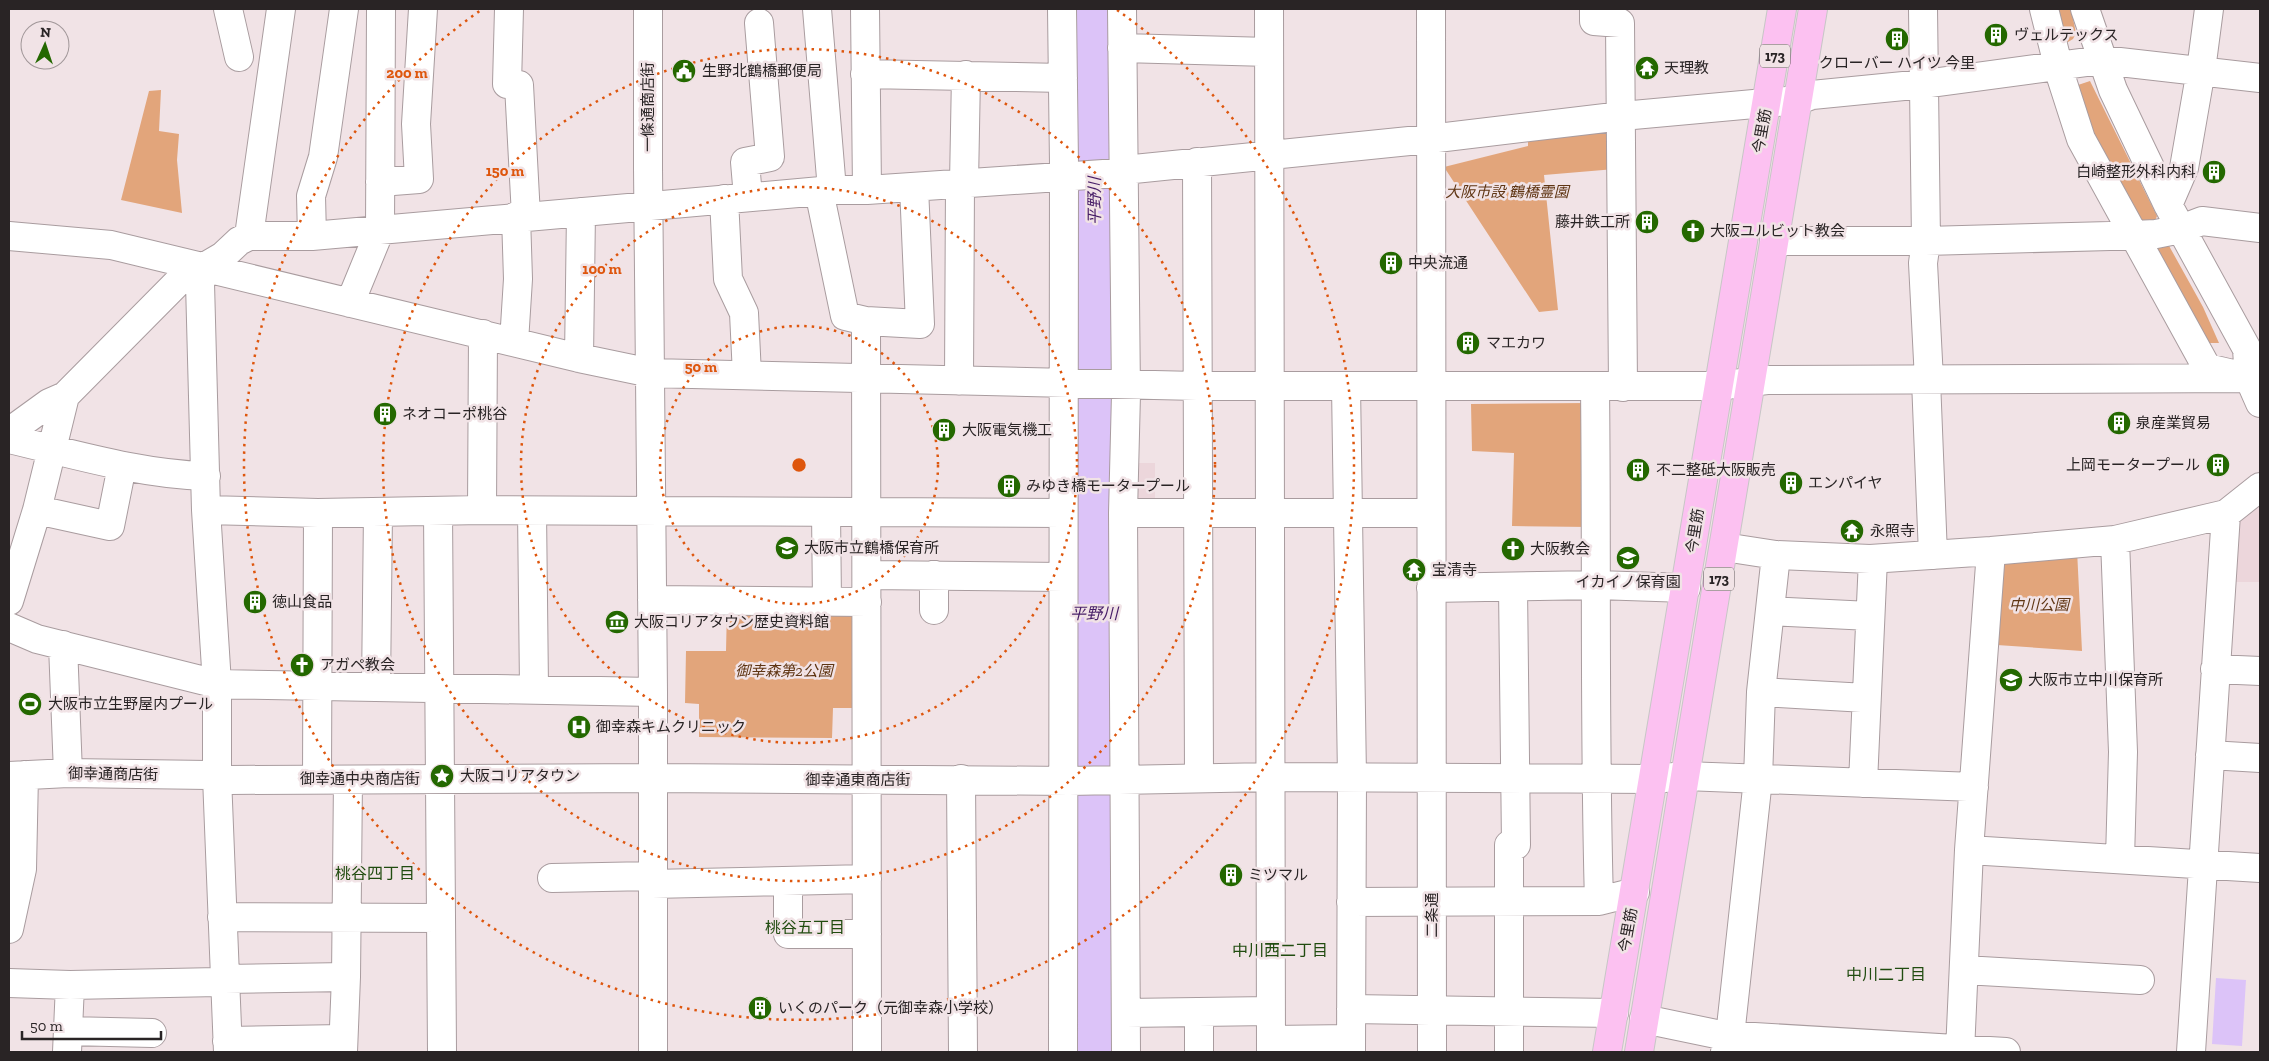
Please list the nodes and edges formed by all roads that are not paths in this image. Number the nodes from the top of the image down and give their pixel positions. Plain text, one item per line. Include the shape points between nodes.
1 (228, 9) edge
2 (281, 9) edge
3 (344, 9) edge
4 (381, 9) edge
5 (423, 9) edge
6 (508, 9) edge
7 (648, 9) edge
8 (817, 9) edge
9 (865, 9) edge
10 (1062, 9) edge
11 (1122, 9) edge
12 (1269, 9) edge
13 (1431, 9) edge
14 (1594, 9) edge
15 (1782, 9) edge
16 (1812, 9) edge
17 (1923, 9) edge
18 (2044, 9) edge
19 (2085, 9) edge
20 (2209, 9) edge
21 (759, 23) dead end
22 (1122, 48) junction
23 (1269, 52) junction
24 (239, 57) dead end
25 (2102, 60) junction
26 (2057, 65) junction
27 (2201, 70) junction
28 (865, 74) junction
29 (966, 75) junction
30 (1063, 78) junction
31 (2260, 78) edge
32 (1924, 84) junction
33 (1805, 98) junction
34 (1767, 103) junction
35 (1622, 116) junction
36 (1430, 139) junction
37 (1269, 154) junction
38 (1197, 162) junction
39 (1121, 171) junction
40 (1066, 176) junction
41 (380, 182) junction
42 (962, 183) junction
43 (914, 187) junction
44 (825, 190) junction
45 (867, 190) junction
46 (736, 198) junction
47 (2168, 205) junction
48 (649, 206) junction
49 (581, 212) junction
50 (521, 216) junction
51 (2260, 228) edge
52 (2181, 229) junction
53 (380, 230) junction
54 (2133, 235) junction
55 (9, 236) edge
56 (249, 236) junction
57 (312, 236) junction
58 (1774, 241) junction
59 (1926, 241) junction
60 (202, 268) junction
61 (350, 303) junction
62 (866, 321) junction
63 (483, 334) junction
64 (514, 342) junction
65 (579, 358) junction
66 (652, 372) junction
67 (747, 375) junction
68 (867, 379) junction
69 (2254, 379) edge
70 (1928, 380) junction
71 (959, 381) junction
72 (1752, 382) junction
73 (1066, 385) junction
74 (1123, 386) junction
75 (1197, 386) junction
76 (1270, 386) junction
77 (1346, 386) junction
78 (1430, 386) junction
79 (1718, 386) junction
80 (1595, 387) junction
81 (1623, 387) junction
82 (65, 396) junction
83 (2260, 403) edge
84 (9, 432) edge
85 (9, 439) edge
86 (51, 448) junction
87 (122, 466) junction
88 (206, 476) junction
89 (2260, 487) edge
90 (37, 510) junction
91 (206, 510) junction
92 (482, 510) junction
93 (438, 511) junction
94 (532, 511) junction
95 (378, 512) junction
96 (652, 512) junction
97 (826, 512) junction
98 (318, 513) junction
99 (866, 513) junction
100 (1063, 513) junction
101 (1124, 513) junction
102 (1198, 513) junction
103 (1270, 513) junction
104 (1349, 513) junction
105 (1431, 513) junction
106 (2226, 514) junction
107 (2115, 540) junction
108 (1724, 548) junction
109 (1991, 551) junction
110 (1776, 555) junction
111 (1933, 555) junction
112 (1873, 559) junction
113 (867, 575) junction
114 (934, 575) junction
115 (1063, 577) junction
116 (1598, 585) junction
117 (1513, 587) junction
118 (1431, 588) junction
119 (1686, 588) junction
120 (652, 600) junction
121 (9, 601) edge
122 (827, 602) junction
123 (867, 602) junction
124 (934, 610) dead end
125 (1770, 611) junction
126 (1870, 616) junction
127 (9, 627) edge
128 (63, 645) junction
129 (2215, 668) junction
130 (2260, 670) edge
131 (217, 684) junction
132 (316, 687) junction
133 (376, 687) junction
134 (440, 687) junction
135 (534, 688) junction
136 (653, 692) junction
137 (1760, 692) junction
138 (1866, 698) junction
139 (2210, 756) junction
140 (2260, 758) edge
141 (68, 773) junction
142 (16, 776) edge
143 (1685, 776) junction
144 (218, 777) junction
145 (1270, 777) junction
146 (1352, 777) junction
147 (1595, 777) junction
148 (653, 778) junction
149 (1199, 778) junction
150 (1431, 778) junction
151 (1654, 778) junction
152 (317, 779) junction
153 (440, 779) junction
154 (1516, 779) junction
155 (1758, 779) junction
156 (348, 780) junction
157 (868, 780) junction
158 (961, 780) junction
159 (1123, 780) junction
160 (1066, 781) junction
161 (1863, 783) junction
162 (1974, 787) junction
163 (1969, 850) junction
164 (2120, 859) junction
165 (2202, 865) junction
166 (2260, 868) edge
167 (552, 878) dead end
168 (652, 880) junction
169 (867, 880) junction
170 (788, 881) junction
171 (1635, 892) junction
172 (1508, 901) junction
173 (1599, 901) junction
174 (1351, 902) junction
175 (1433, 902) junction
176 (222, 917) junction
177 (347, 917) junction
178 (440, 918) junction
179 (9, 929) edge
180 (867, 934) junction
181 (1964, 970) junction
182 (346, 977) junction
183 (225, 979) junction
184 (2140, 980) dead end
185 (9, 983) edge
186 (70, 985) junction
187 (1351, 1009) junction
188 (1432, 1009) junction
189 (1270, 1011) junction
190 (1509, 1011) junction
191 (1199, 1012) junction
192 (1126, 1013) junction
193 (1614, 1013) junction
194 (1644, 1019) junction
195 (152, 1034) dead end
196 (67, 1041) edge
197 (1727, 1044) edge
198 (1351, 1045) edge
199 (343, 1046) edge
200 (1271, 1046) edge
201 (1806, 1046) edge
202 (227, 1047) edge
203 (1875, 1048) edge
204 (1960, 1051) edge
205 (442, 1052) edge
206 (653, 1052) edge
207 (867, 1052) edge
208 (963, 1052) edge
209 (1063, 1052) edge
210 (1126, 1052) edge
211 (1200, 1052) edge
212 (1432, 1052) edge
213 (1509, 1052) edge
214 (1608, 1052) edge
215 (1639, 1052) edge
216 (2006, 1052) edge
217 (2191, 1052) edge

1 - 24 street
2 - 56 street
3 - 57 street via 323,157 311,196
4 - 41 street
5 - 41 street via 416,124 419,179
6 - 50 street via 507,84 520,85
7 - 48 street, 一條通商店街
8 - 44 street
9 - 28 street
10 - 30 street
11 - 22 street
12 - 23 street
13 - 36 street, 二条通
14 - 35 street via 1594,21 1620,23
15 - 34 main road, 今里筋 / 173
16 - 33 main road, 今里筋 / 173
17 - 32 street
18 - 26 street
19 - 25 street
20 - 27 street
21 - 46 street via 770,157 745,162
22 - 23 street
22 - 39 street
23 - 37 street
25 - 26 street
25 - 27 street
25 - 47 street
26 - 32 street
26 - 54 street via 2080,139
27 - 31 street
27 - 47 street via 2184,168
28 - 29 street
28 - 45 street
29 - 30 street
29 - 42 street
30 - 40 street
32 - 33 street
32 - 59 street
33 - 34 street
33 - 58 main road, 今里筋 / 173
34 - 35 street
34 - 79 main road, 今里筋 / 173
35 - 36 street
35 - 81 street
36 - 37 street
36 - 78 street, 二条通
37 - 38 street
37 - 76 street
38 - 39 street
38 - 75 street
39 - 40 street
39 - 74 street
40 - 42 street
40 - 73 street
41 - 53 street
42 - 43 street
42 - 71 street
43 - 45 street
43 - 62 street via 920,324
44 - 45 street
44 - 46 street
44 - 62 street via 845,316
46 - 48 street
46 - 67 street via 728,279 744,313
47 - 52 street
48 - 49 street
48 - 66 street, 一條通商店街
49 - 50 street
49 - 65 street
50 - 53 street
50 - 64 street
51 - 52 street via 2202,221
52 - 54 street
52 - 69 street via 2247,349
53 - 57 street
53 - 61 street
54 - 59 street
54 - 69 street via 2207,368
55 - 60 street via 110,245
56 - 57 street
56 - 60 street
58 - 59 street
58 - 72 main road, 今里筋 / 173
59 - 70 street via 1923,263
60 - 61 street
60 - 82 street via 177,283
60 - 88 street
61 - 63 street
62 - 68 street
63 - 64 street
63 - 92 street
64 - 65 street
65 - 66 street
66 - 67 street
66 - 96 street, 一條通商店街
67 - 68 street
68 - 71 street
68 - 99 street
69 - 70 street
69 - 83 street
70 - 72 street
70 - 111 street
71 - 73 street
72 - 79 street
72 - 108 main road, 今里筋 / 173
73 - 74 street
73 - 100 street
74 - 75 street
74 - 101 street
75 - 76 street
75 - 102 street
76 - 77 street
76 - 103 street
77 - 78 street
77 - 104 street
78 - 80 street
78 - 105 street, 二条通
79 - 81 street
79 - 119 main road, 今里筋 / 173
80 - 81 street
80 - 116 street
82 - 84 street via 49,403
82 - 86 street
85 - 86 street
86 - 87 street
86 - 90 street
87 - 88 street via 176,475
87 - 90 street via 110,526
88 - 91 street
89 - 106 street
90 - 121 street
91 - 98 street
91 - 131 street
92 - 93 street
92 - 94 street
93 - 95 street
93 - 134 street
94 - 96 street
94 - 135 street
95 - 98 street
95 - 133 street
96 - 97 street
96 - 120 street, 一條通商店街
97 - 99 street
97 - 122 street
98 - 132 street
99 - 100 street
99 - 113 street
100 - 115 street
101 - 102 street
101 - 159 street
102 - 103 street
102 - 149 street
103 - 104 street
103 - 145 street
104 - 105 street
104 - 146 street
105 - 118 street, 二条通
106 - 107 street
106 - 129 street
107 - 109 street
107 - 164 street via 2123,752
108 - 110 street
108 - 143 main road, 今里筋 / 173
109 - 111 street
109 - 162 street
110 - 112 street
110 - 125 street
111 - 112 street
112 - 126 street
113 - 114 street
113 - 123 street
114 - 115 street
114 - 124 street
115 - 160 street
116 - 117 street
116 - 119 street
116 - 147 street
117 - 118 street
117 - 154 street
118 - 150 street, 二条通
119 - 151 main road, 今里筋 / 173
120 - 122 street
120 - 136 street, 一條通商店街
122 - 123 street
123 - 157 street
125 - 126 street
125 - 137 street
126 - 138 street
127 - 128 street via 37,639
128 - 131 street
128 - 141 street
129 - 130 street
129 - 139 street
131 - 132 street
131 - 144 street
132 - 133 street
132 - 152 street
133 - 134 street
134 - 135 street
134 - 153 street
135 - 136 street
136 - 148 street, 一條通商店街
137 - 138 street
137 - 155 street
138 - 161 street
139 - 140 street
139 - 165 street
141 - 142 street, 御幸通商店街
141 - 144 street, 御幸通商店街
142 - 179 street via 22,869
143 - 151 street, 御幸通東商店街
143 - 155 street, 御幸通東商店街
143 - 194 main road, 今里筋 / 173
144 - 152 street, 御幸通中央商店街 via 229,780
144 - 176 street
145 - 146 street, 御幸通東商店街
145 - 149 street, 御幸通東商店街
145 - 189 street
146 - 150 street, 御幸通東商店街
146 - 174 street
147 - 151 street, 御幸通東商店街
147 - 154 street, 御幸通東商店街
147 - 173 street
148 - 153 street, 御幸通中央商店街
148 - 157 street, 御幸通東商店街
148 - 168 street, 一條通商店街
149 - 159 street, 御幸通東商店街
150 - 154 street, 御幸通東商店街
150 - 175 street, 二条通
151 - 171 main road, 今里筋 / 173
152 - 156 street, 御幸通中央商店街
153 - 156 street, 御幸通中央商店街
153 - 178 street
154 - 172 street via 1516,845 1509,845
155 - 161 street, 御幸通東商店街
155 - 197 street
156 - 177 street
157 - 158 street, 御幸通東商店街
157 - 169 street
158 - 160 street, 御幸通東商店街
158 - 208 street
159 - 160 street, 御幸通東商店街
159 - 192 street
160 - 209 street
161 - 162 street, 御幸通東商店街
162 - 163 street
163 - 164 street
163 - 181 street
164 - 165 street
165 - 166 street
165 - 217 street
167 - 168 street
168 - 170 street
168 - 206 street, 一條通商店街
169 - 170 street
169 - 180 street
170 - 180 street via 788,934
171 - 173 street
171 - 193 main road, 今里筋 / 173
172 - 173 street
172 - 175 street
172 - 190 street
174 - 175 street
174 - 187 street
175 - 188 street, 二条通
176 - 177 street
176 - 183 street
177 - 178 street
177 - 182 street
178 - 205 street
180 - 207 street
181 - 184 street
181 - 204 street
182 - 183 street
182 - 199 street
183 - 186 street via 160,985
183 - 202 street
185 - 186 street
186 - 196 street
187 - 188 street
187 - 198 street
188 - 190 street
188 - 212 street, 二条通
189 - 191 street
189 - 200 street
190 - 193 street
190 - 213 street
191 - 192 street
191 - 211 street
192 - 210 street
193 - 214 main road, 今里筋 / 173
194 - 197 street
194 - 215 main road, 今里筋 / 173
195 - 196 street
197 - 201 street
198 - 200 street
199 - 202 street
201 - 203 street
203 - 204 street
204 - 216 street

